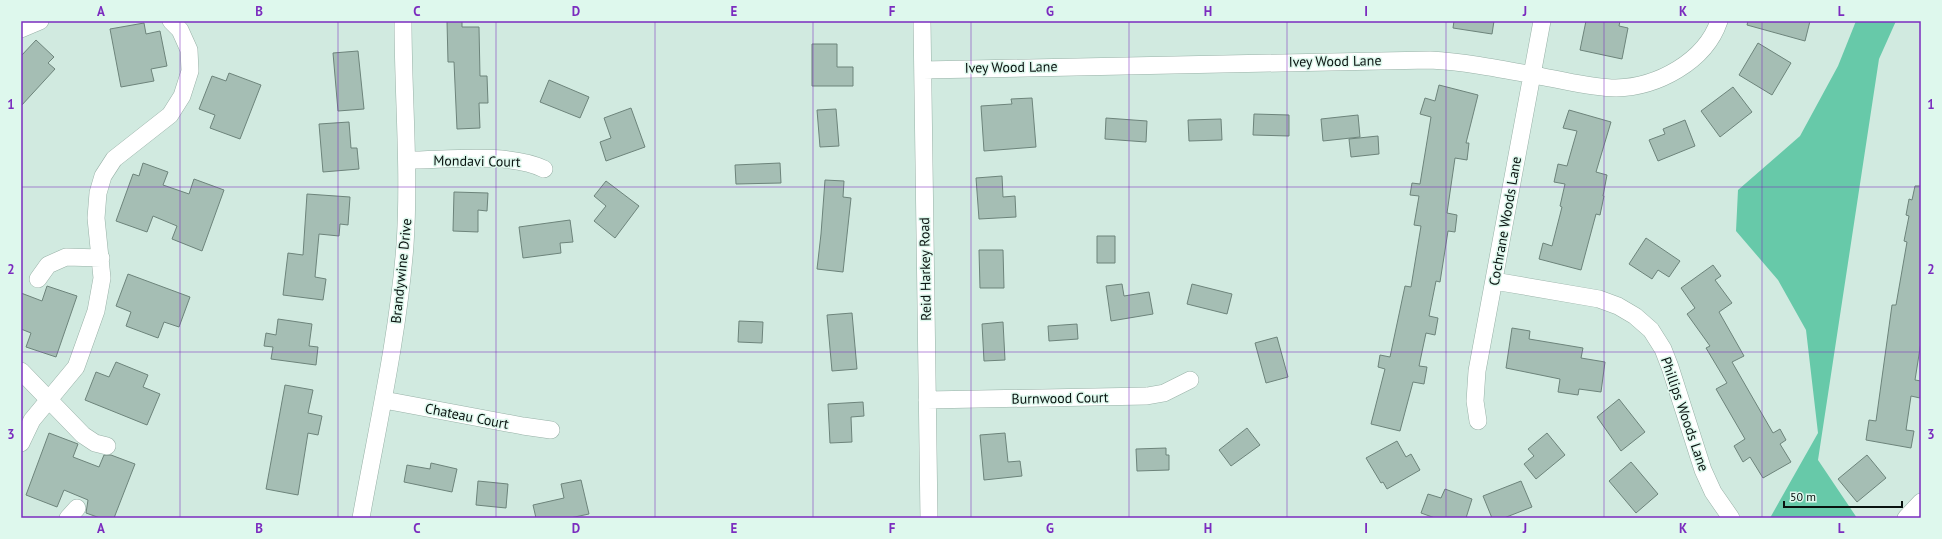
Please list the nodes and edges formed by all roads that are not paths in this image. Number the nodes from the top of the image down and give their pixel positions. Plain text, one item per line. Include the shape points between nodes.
1 (40, 21) edge
2 (171, 21) edge
3 (403, 21) edge
4 (922, 21) edge
5 (1542, 21) edge
6 (1719, 21) edge
7 (21, 29) edge
8 (923, 70) junction
9 (1532, 75) junction
10 (408, 160) junction
11 (544, 169) dead end
12 (101, 258) junction
13 (38, 279) dead end
14 (1494, 281) junction
15 (21, 371) edge
16 (1190, 380) dead end
17 (49, 400) junction
18 (384, 400) junction
19 (927, 400) junction
20 (1478, 421) dead end
21 (551, 430) dead end
22 (21, 443) edge
23 (107, 446) dead end
24 (1921, 502) edge
25 (361, 518) edge
26 (928, 518) edge
27 (1731, 518) edge
28 (1906, 518) edge

1 - 7 street
2 - 12 street via 180,30 189,50 190,71 182,96 170,115 114,159 103,176 98,193 96,218
3 - 10 street, Brandywine Drive
4 - 8 street, Reid Harkey Road
5 - 9 street, Cochrane Woods Lane
6 - 9 street, Ivey Wood Lane via 1717,29 1684,66 1662,78 1639,85 1615,88
8 - 9 street, Ivey Wood Lane via 1430,60 1462,62
8 - 19 street, Reid Harkey Road
9 - 14 street, Cochrane Woods Lane
10 - 11 street, Mondavi Court via 512,160 531,162
10 - 18 street, Brandywine Drive via 405,246
12 - 13 street via 66,257 48,265
12 - 17 street via 102,278 87,340 76,367
14 - 20 street, Cochrane Woods Lane via 1477,371 1475,401
14 - 27 street, Phillips Woods Lane via 1599,299 1635,316 1650,330 1663,349 1670,367 1703,470
15 - 17 street
16 - 19 street, Burnwood Court via 1164,393 1147,396
17 - 22 street via 32,420
17 - 23 street via 83,435 95,443
18 - 21 street, Chateau Court
18 - 25 street, Brandywine Drive
19 - 26 street, Reid Harkey Road
24 - 28 street

